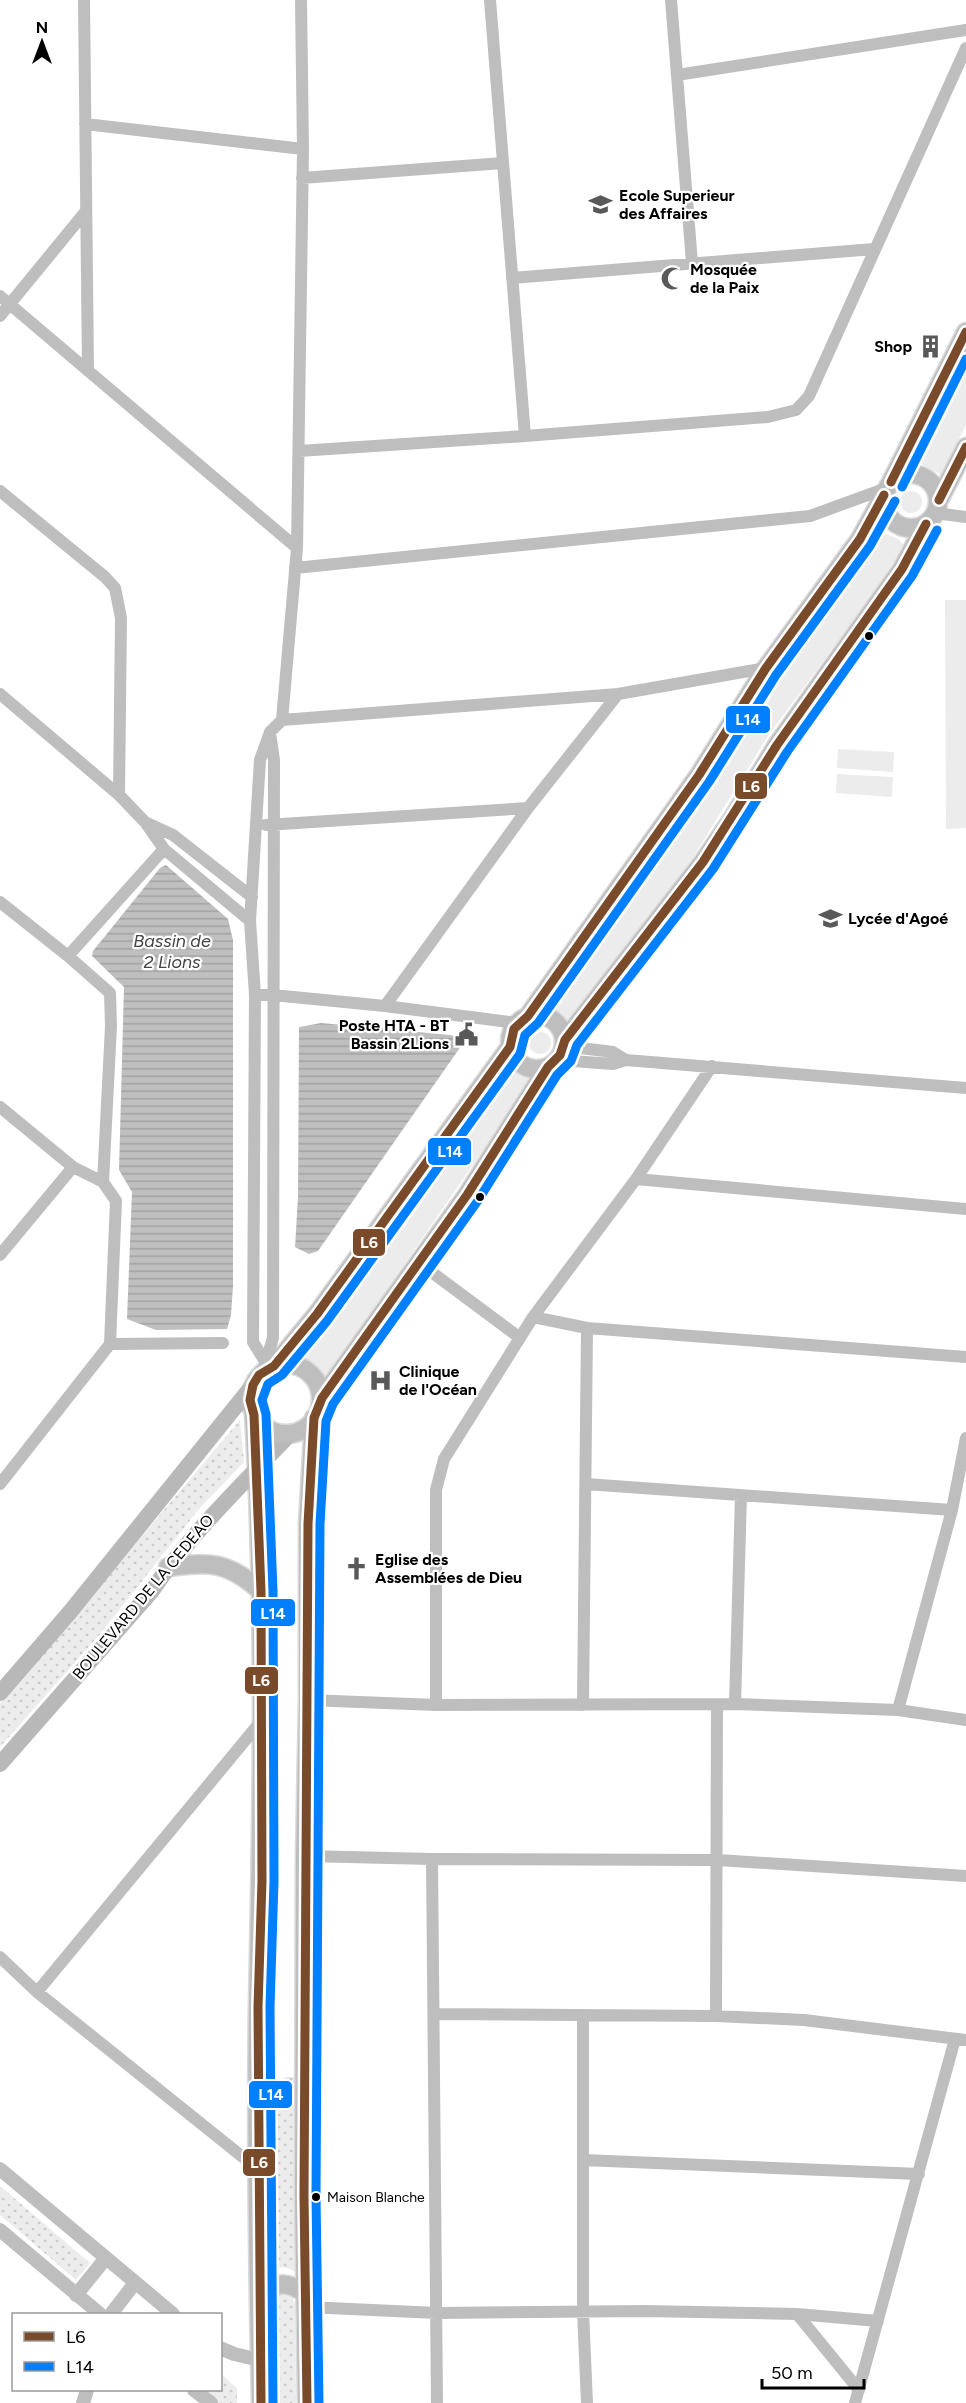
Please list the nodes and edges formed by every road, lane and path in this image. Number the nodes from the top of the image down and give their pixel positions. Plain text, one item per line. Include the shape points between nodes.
1 (84, 0) edge
2 (301, 0) edge
3 (490, 0) edge
4 (671, 0) edge
5 (966, 30) edge
6 (966, 48) edge
7 (677, 75) junction
8 (85, 124) junction
9 (303, 149) junction
10 (503, 163) junction
11 (302, 178) junction
12 (86, 211) junction
13 (873, 249) junction
14 (692, 263) junction
15 (512, 278) junction
16 (5, 300) edge
17 (0, 316) edge
18 (966, 332) edge
19 (88, 371) junction
20 (525, 436) junction
21 (966, 447) edge
22 (298, 451) junction
23 (887, 489) junction
24 (0, 491) edge
25 (933, 512) junction
26 (966, 517) edge
27 (297, 548) junction
28 (295, 568) junction
29 (766, 668) junction
30 (0, 694) edge
31 (618, 694) junction
32 (282, 720) junction
33 (270, 732) junction
34 (119, 795) junction
35 (528, 808) junction
36 (146, 822) junction
37 (273, 825) junction
38 (256, 826) junction
39 (164, 849) junction
40 (252, 897) junction
41 (0, 902) edge
42 (250, 921) junction
43 (68, 956) junction
44 (255, 995) junction
45 (273, 995) junction
46 (385, 1006) junction
47 (522, 1020) junction
48 (510, 1047) junction
49 (559, 1053) junction
50 (712, 1066) junction
51 (966, 1088) edge
52 (0, 1107) edge
53 (74, 1167) junction
54 (636, 1179) junction
55 (103, 1182) junction
56 (966, 1209) edge
57 (0, 1255) edge
58 (418, 1262) junction
59 (533, 1317) junction
60 (587, 1328) junction
61 (520, 1338) junction
62 (223, 1343) dead end
63 (110, 1344) junction
64 (966, 1357) edge
65 (269, 1366) junction
66 (253, 1385) junction
67 (322, 1398) junction
68 (254, 1415) junction
69 (314, 1418) junction
70 (290, 1434) junction
71 (966, 1438) edge
72 (257, 1468) junction
73 (0, 1484) edge
74 (586, 1484) junction
75 (741, 1495) junction
76 (952, 1510) junction
77 (168, 1567) junction
78 (261, 1591) junction
79 (0, 1693) edge
80 (308, 1700) junction
81 (735, 1704) junction
82 (436, 1705) junction
83 (583, 1705) junction
84 (717, 1705) junction
85 (897, 1710) junction
86 (262, 1719) junction
87 (966, 1720) edge
88 (0, 1764) edge
89 (305, 1856) junction
90 (432, 1859) junction
91 (718, 1860) junction
92 (966, 1876) edge
93 (0, 1957) edge
94 (37, 1992) junction
95 (434, 2014) junction
96 (583, 2015) junction
97 (716, 2016) junction
98 (961, 2039) edge
99 (584, 2160) junction
100 (0, 2169) edge
101 (259, 2170) junction
102 (919, 2174) junction
103 (0, 2230) edge
104 (106, 2258) junction
105 (135, 2283) junction
106 (260, 2293) junction
107 (76, 2295) junction
108 (307, 2300) junction
109 (583, 2311) junction
110 (99, 2313) edge
111 (112, 2313) edge
112 (172, 2313) edge
113 (437, 2313) junction
114 (797, 2314) junction
115 (878, 2321) junction
116 (222, 2349) edge
117 (260, 2360) junction
118 (859, 2390) junction
119 (195, 2391) edge
120 (211, 2403) edge
121 (261, 2403) edge
122 (307, 2403) edge
123 (437, 2403) edge
124 (587, 2403) edge
125 (855, 2403) edge

1 - 8 street
2 - 9 street
3 - 10 street
4 - 7 street
5 - 7 street
6 - 13 street
7 - 14 street
8 - 9 street
8 - 12 street
9 - 11 street
10 - 11 street
10 - 15 street
11 - 22 street
12 - 16 street
12 - 19 street
13 - 14 street
13 - 20 street via 808,396 796,410 768,417
14 - 15 street
15 - 20 street
16 - 17 street
16 - 19 street
18 - 23 main road
19 - 27 street
20 - 22 street
21 - 25 main road
22 - 27 street
23 - 25 main road via 884,502 888,516 898,525 912,528
23 - 25 main road via 903,475 917,474 930,481 937,493
23 - 28 street via 810,516
23 - 29 main road via 860,539
24 - 34 street via 115,588 121,618
25 - 26 street
25 - 49 main road via 902,569 777,746 703,862
27 - 28 street
28 - 32 street
29 - 31 street
29 - 47 main road via 699,775
30 - 34 street
31 - 32 street
31 - 35 street
32 - 33 street
33 - 37 street via 274,760
33 - 38 street via 260,760
34 - 36 street
35 - 37 street
35 - 46 street
36 - 39 street
36 - 40 street via 173,835
37 - 38 street
37 - 45 street
38 - 40 street
39 - 42 street
39 - 43 street
40 - 42 street
41 - 43 street
42 - 44 street
43 - 55 street via 110,993
44 - 45 street
44 - 65 street via 254,1342
45 - 46 street
45 - 65 street via 273,1338
46 - 47 street
47 - 48 main road via 511,1034
47 - 49 main road via 540,1015 552,1019 561,1028
48 - 49 main road via 524,1066 536,1069
48 - 65 main road via 317,1314
49 - 50 street via 613,1064 626,1059
49 - 58 main road via 467,1195
50 - 51 street
50 - 54 street
52 - 53 street
53 - 55 street
53 - 57 street
54 - 56 street
54 - 59 street
55 - 63 street via 116,1201
58 - 61 street
58 - 67 main road
59 - 60 street
59 - 61 street
60 - 64 street
60 - 74 street
61 - 82 street via 440,1470 436,1490
62 - 63 street
63 - 73 street
65 - 66 main road
65 - 67 main road via 291,1364 307,1370 318,1383
66 - 68 main road via 250,1400
66 - 79 main road
67 - 69 main road
68 - 70 main road via 276,1433
68 - 72 main road
69 - 70 main road via 308,1426
69 - 80 main road via 308,1524
70 - 72 main road, BOULEVARD DE LA CEDEAO
71 - 76 street
72 - 77 main road, BOULEVARD DE LA CEDEAO
72 - 78 main road
74 - 75 street
74 - 83 street
75 - 76 street
75 - 81 street
76 - 85 street
77 - 78 main road via 204,1563 219,1566 243,1576
77 - 88 main road, BOULEVARD DE LA CEDEAO via 151,1592
78 - 86 main road
80 - 82 street
80 - 89 main road
81 - 84 street
81 - 85 street
82 - 83 street
83 - 84 street
84 - 91 street
85 - 87 street
86 - 94 street
86 - 101 main road
89 - 90 street
89 - 108 main road
90 - 91 street
90 - 95 street
91 - 92 street
91 - 97 street
93 - 94 street
94 - 101 street
95 - 96 street
95 - 113 street
96 - 97 street
96 - 99 street
97 - 98 street via 814,2021
98 - 102 street
99 - 102 street
99 - 109 street
100 - 104 street
101 - 106 main road
102 - 115 street
103 - 107 street
104 - 105 street
104 - 107 street
105 - 111 street
105 - 112 street
106 - 108 main road via 283,2283 294,2285
106 - 117 main road
107 - 110 street
108 - 113 street
108 - 122 main road
109 - 113 street
109 - 114 street
109 - 124 street
113 - 123 street
114 - 115 street
114 - 118 street
115 - 118 street
116 - 117 street
117 - 121 main road
118 - 125 street
119 - 120 street

